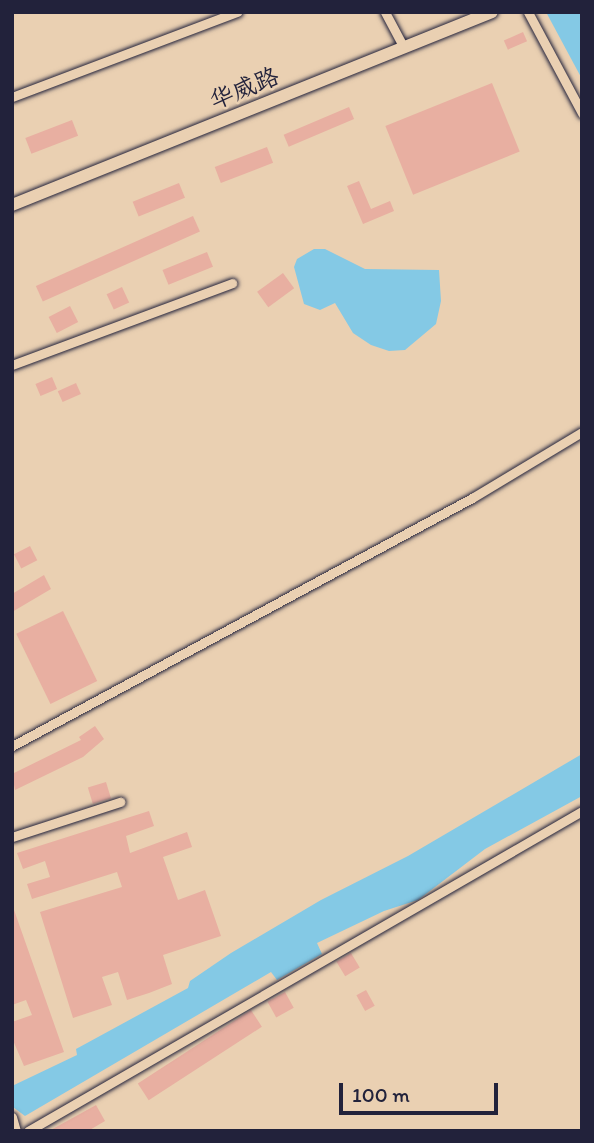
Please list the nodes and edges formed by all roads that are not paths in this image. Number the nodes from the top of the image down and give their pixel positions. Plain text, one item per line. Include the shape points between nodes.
1 (237, 12) edge
2 (385, 12) edge
3 (492, 12) edge
4 (528, 12) edge
5 (404, 47) junction
6 (12, 97) edge
7 (582, 113) edge
8 (12, 205) edge
9 (232, 283) dead end
10 (12, 365) edge
11 (582, 432) edge
12 (12, 746) edge
13 (120, 802) dead end
14 (582, 811) edge
15 (12, 837) edge
16 (12, 1117) edge
17 (16, 1131) edge
18 (28, 1131) edge

1 - 6 street
2 - 5 street
3 - 5 main road, 华威路
4 - 7 street
5 - 8 main road, 华威路
9 - 10 street
11 - 12 street via 472,498
13 - 15 street
14 - 18 street
16 - 17 street

